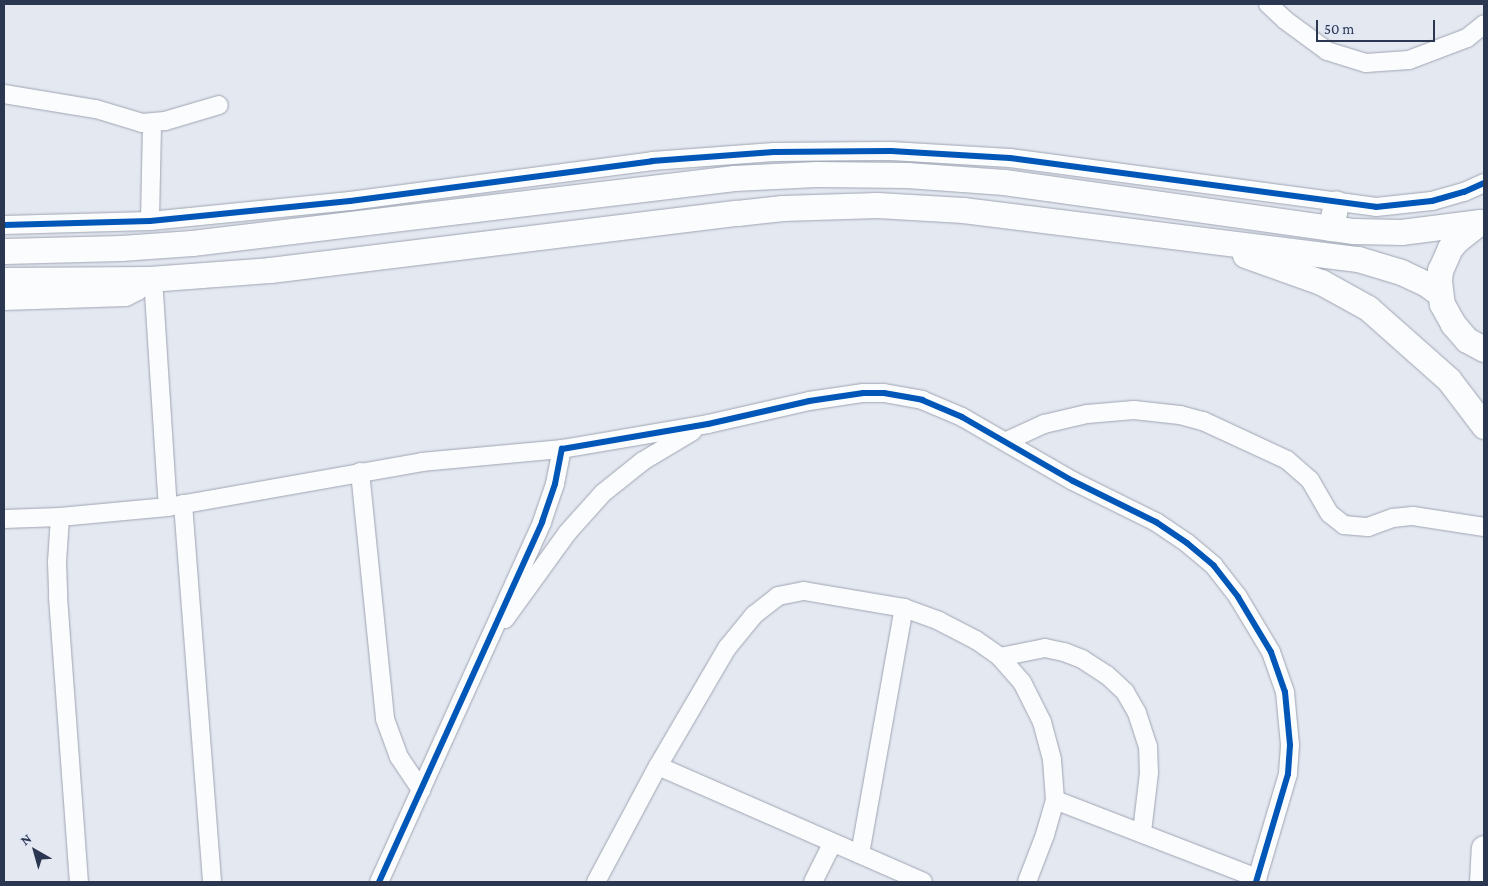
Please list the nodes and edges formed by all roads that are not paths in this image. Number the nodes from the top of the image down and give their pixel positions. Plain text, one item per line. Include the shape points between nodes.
1 (1268, 4) edge
2 (1484, 24) edge
3 (4, 94) edge
4 (219, 105) dead end
5 (152, 123) junction
6 (1484, 183) edge
7 (1336, 203) junction
8 (150, 221) junction
9 (1482, 221) edge
10 (4, 224) edge
11 (1331, 228) junction
12 (1198, 238) junction
13 (4, 251) edge
14 (150, 279) junction
15 (4, 280) edge
16 (1439, 293) junction
17 (4, 301) edge
18 (1481, 352) edge
19 (708, 424) junction
20 (1484, 426) edge
21 (1007, 441) junction
22 (562, 449) junction
23 (360, 472) junction
24 (176, 506) junction
25 (60, 517) junction
26 (4, 519) edge
27 (1484, 527) edge
28 (904, 608) junction
29 (486, 646) junction
30 (1000, 657) junction
31 (658, 766) junction
32 (421, 790) junction
33 (1055, 800) junction
34 (1142, 832) junction
35 (832, 844) junction
36 (1484, 848) edge
37 (860, 854) junction
38 (1256, 880) edge
39 (79, 882) edge
40 (212, 882) edge
41 (379, 882) edge
42 (596, 882) edge
43 (813, 882) edge
44 (923, 882) edge
45 (1027, 882) edge
46 (1482, 882) edge

1 - 2 street via 1327,50 1366,63 1409,60 1467,38
3 - 5 street via 54,100 132,121
4 - 5 street
5 - 8 street
6 - 7 street via 1448,197 1414,205 1376,207
7 - 8 street via 1019,159 940,153 832,151 652,161 350,201
7 - 11 street
8 - 10 street
9 - 11 street via 1401,232
9 - 16 street via 1450,248 1440,270
11 - 13 street via 1004,182 907,175 816,174 734,178 192,243
12 - 14 street via 920,206 830,205 727,214 270,270
12 - 16 street via 1358,259 1401,272
12 - 20 street via 1321,282 1354,300 1380,318 1449,380
14 - 15 street
14 - 17 street via 126,297
14 - 24 street
16 - 18 street via 1453,324
19 - 21 street via 809,400 884,393 922,400
19 - 22 street
19 - 29 street via 643,461 597,500 568,532
21 - 27 street via 1044,424 1087,414 1134,410 1180,415 1203,421 1287,460 1310,480 1330,514 1344,525 1368,527 1394,518 1413,516
21 - 38 street via 1187,542 1214,566 1238,597 1271,652 1285,692 1290,745 1278,814
22 - 23 street via 422,462
22 - 29 street via 542,522
23 - 24 street
23 - 32 street via 385,719 399,757
24 - 25 street
24 - 40 street
25 - 26 street
25 - 39 street via 58,597
28 - 30 street via 939,621
28 - 31 street via 804,592 778,596 754,615 727,648
28 - 37 street
29 - 32 street
30 - 33 street via 1022,682 1042,722 1052,760
30 - 34 street via 1045,648 1064,652 1107,675 1125,692 1137,713 1148,746 1149,773
31 - 35 street
31 - 42 street
32 - 41 street
33 - 34 street
33 - 45 street
34 - 38 street
35 - 37 street
35 - 43 street
36 - 46 street
37 - 44 street

